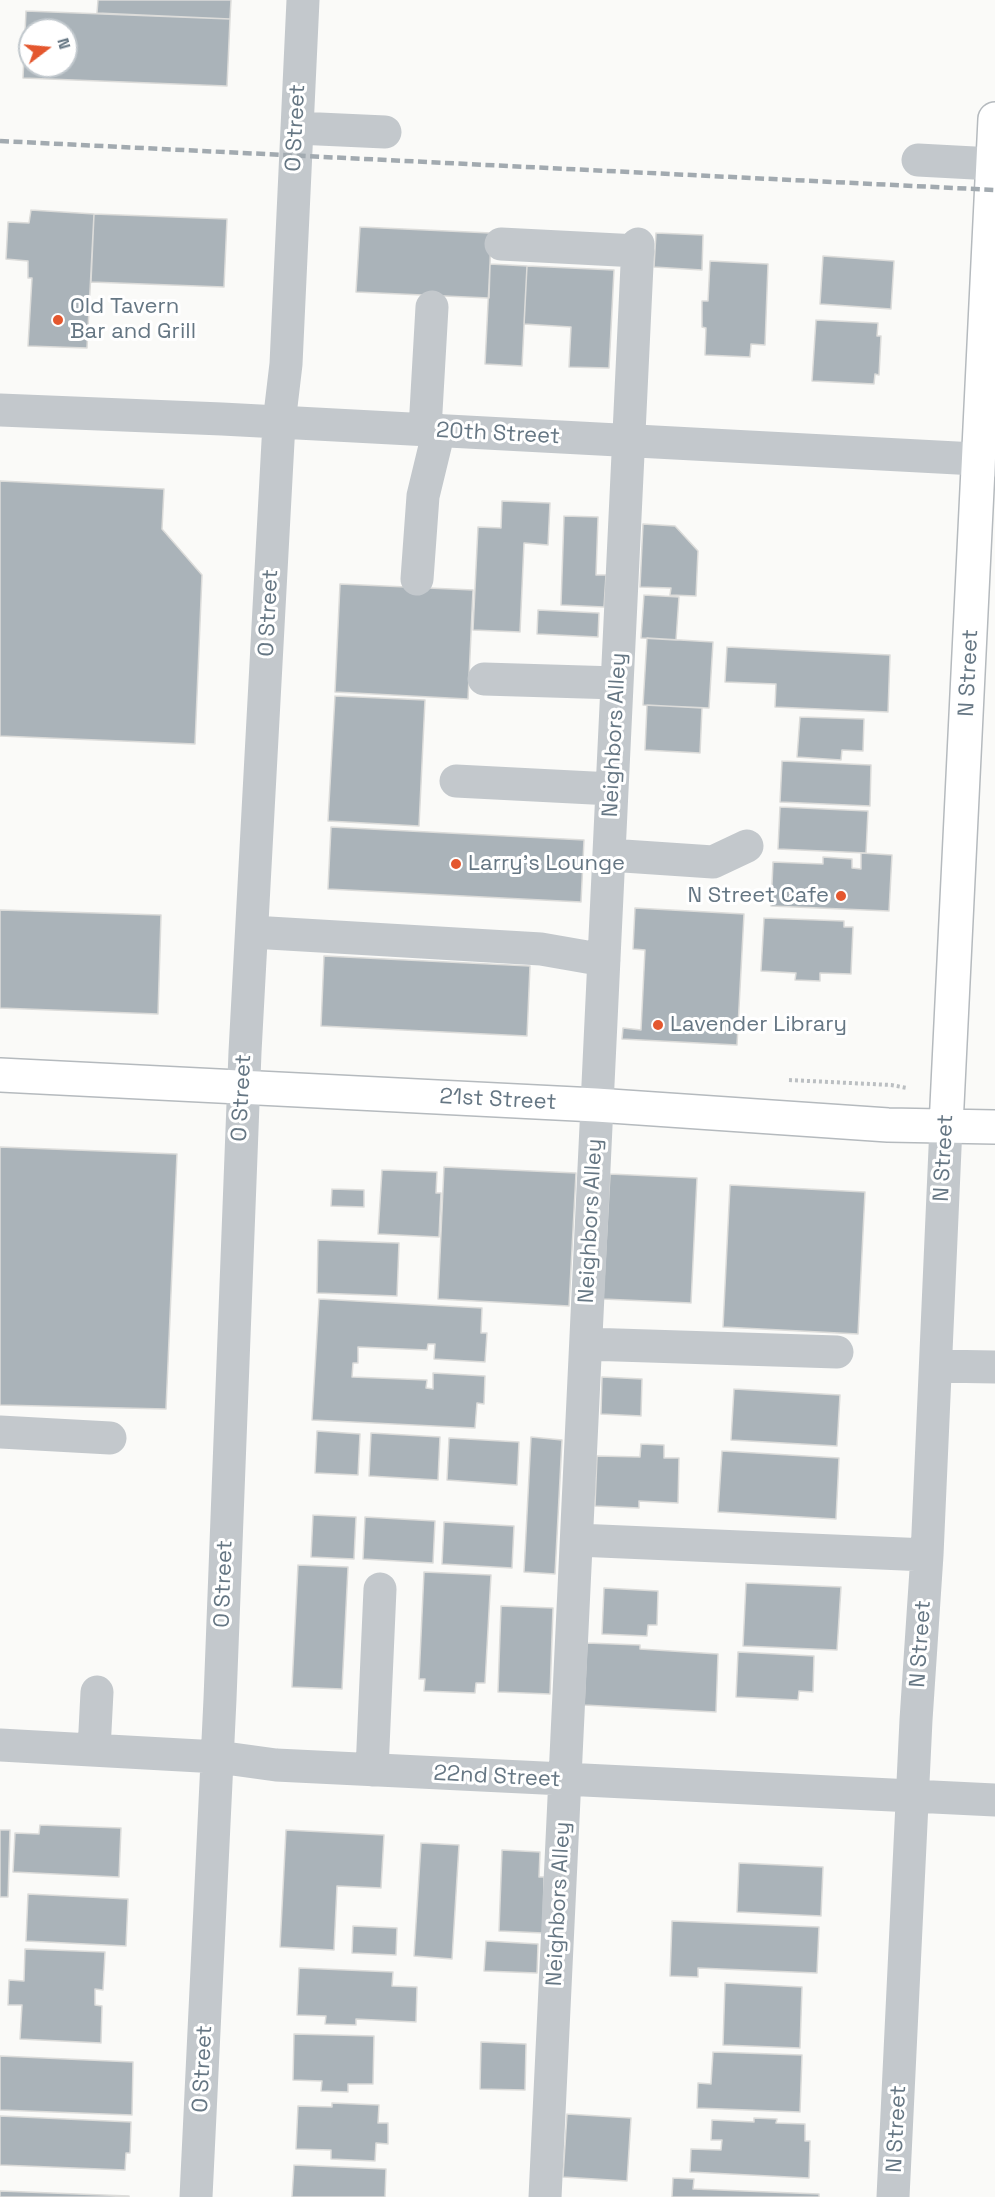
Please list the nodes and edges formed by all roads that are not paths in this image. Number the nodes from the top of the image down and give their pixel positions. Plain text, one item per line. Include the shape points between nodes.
1 (303, 0) edge
2 (995, 120) edge
3 (297, 128) junction
4 (385, 132) dead end
5 (918, 160) dead end
6 (993, 164) junction
7 (993, 220) edge
8 (501, 244) dead end
9 (432, 307) dead end
10 (0, 410) edge
11 (279, 423) junction
12 (432, 430) junction
13 (629, 441) junction
14 (987, 459) edge
15 (417, 579) dead end
16 (484, 679) dead end
17 (617, 683) junction
18 (456, 781) dead end
19 (612, 789) junction
20 (747, 846) dead end
21 (609, 855) junction
22 (252, 932) junction
23 (604, 960) junction
24 (0, 1075) edge
25 (244, 1087) junction
26 (596, 1105) junction
27 (946, 1126) junction
28 (995, 1127) edge
29 (586, 1344) junction
30 (837, 1352) dead end
31 (936, 1366) junction
32 (995, 1367) edge
33 (0, 1432) edge
34 (110, 1438) dead end
35 (577, 1540) junction
36 (927, 1555) junction
37 (380, 1589) dead end
38 (97, 1692) dead end
39 (0, 1745) edge
40 (94, 1750) junction
41 (218, 1757) junction
42 (372, 1770) junction
43 (564, 1780) junction
44 (913, 1796) junction
45 (995, 1800) edge
46 (196, 2197) edge
47 (545, 2197) edge
48 (893, 2197) edge

1 - 3 street, O Street
2 - 6 main road, N Street
3 - 4 street
3 - 11 street, O Street via 286,364
5 - 6 street
6 - 7 main road, N Street
7 - 14 main road, N Street
8 - 13 street, Neighbors Alley via 638,248
9 - 12 street
10 - 11 street, 20th Street
11 - 12 street, 20th Street
11 - 22 street, O Street
12 - 13 street, 20th Street
12 - 15 street
13 - 14 street, 20th Street
13 - 17 street, Neighbors Alley
14 - 27 main road, N Street
16 - 17 street
17 - 19 street, Neighbors Alley
18 - 19 street
19 - 21 street, Neighbors Alley
20 - 21 street via 713,862
21 - 23 street, Neighbors Alley
22 - 23 street via 541,949
22 - 25 street, O Street
23 - 26 street, Neighbors Alley
24 - 25 main road, 21st Street
25 - 26 main road, 21st Street
25 - 41 street, O Street
26 - 27 main road, 21st Street
26 - 29 street, Neighbors Alley
27 - 28 main road, 21st Street
27 - 31 street, N Street
29 - 30 street
29 - 35 street, Neighbors Alley
31 - 32 street
31 - 36 street, N Street
33 - 34 street
35 - 36 street
35 - 43 street, Neighbors Alley
36 - 44 street, N Street
37 - 42 street
38 - 40 street
39 - 40 street, 22nd Street
40 - 41 street, 22nd Street
41 - 42 street, 22nd Street via 276,1765
41 - 46 street, O Street
42 - 43 street, 22nd Street
43 - 44 street, 22nd Street
43 - 47 street, Neighbors Alley
44 - 45 street, 22nd Street
44 - 48 street, N Street

